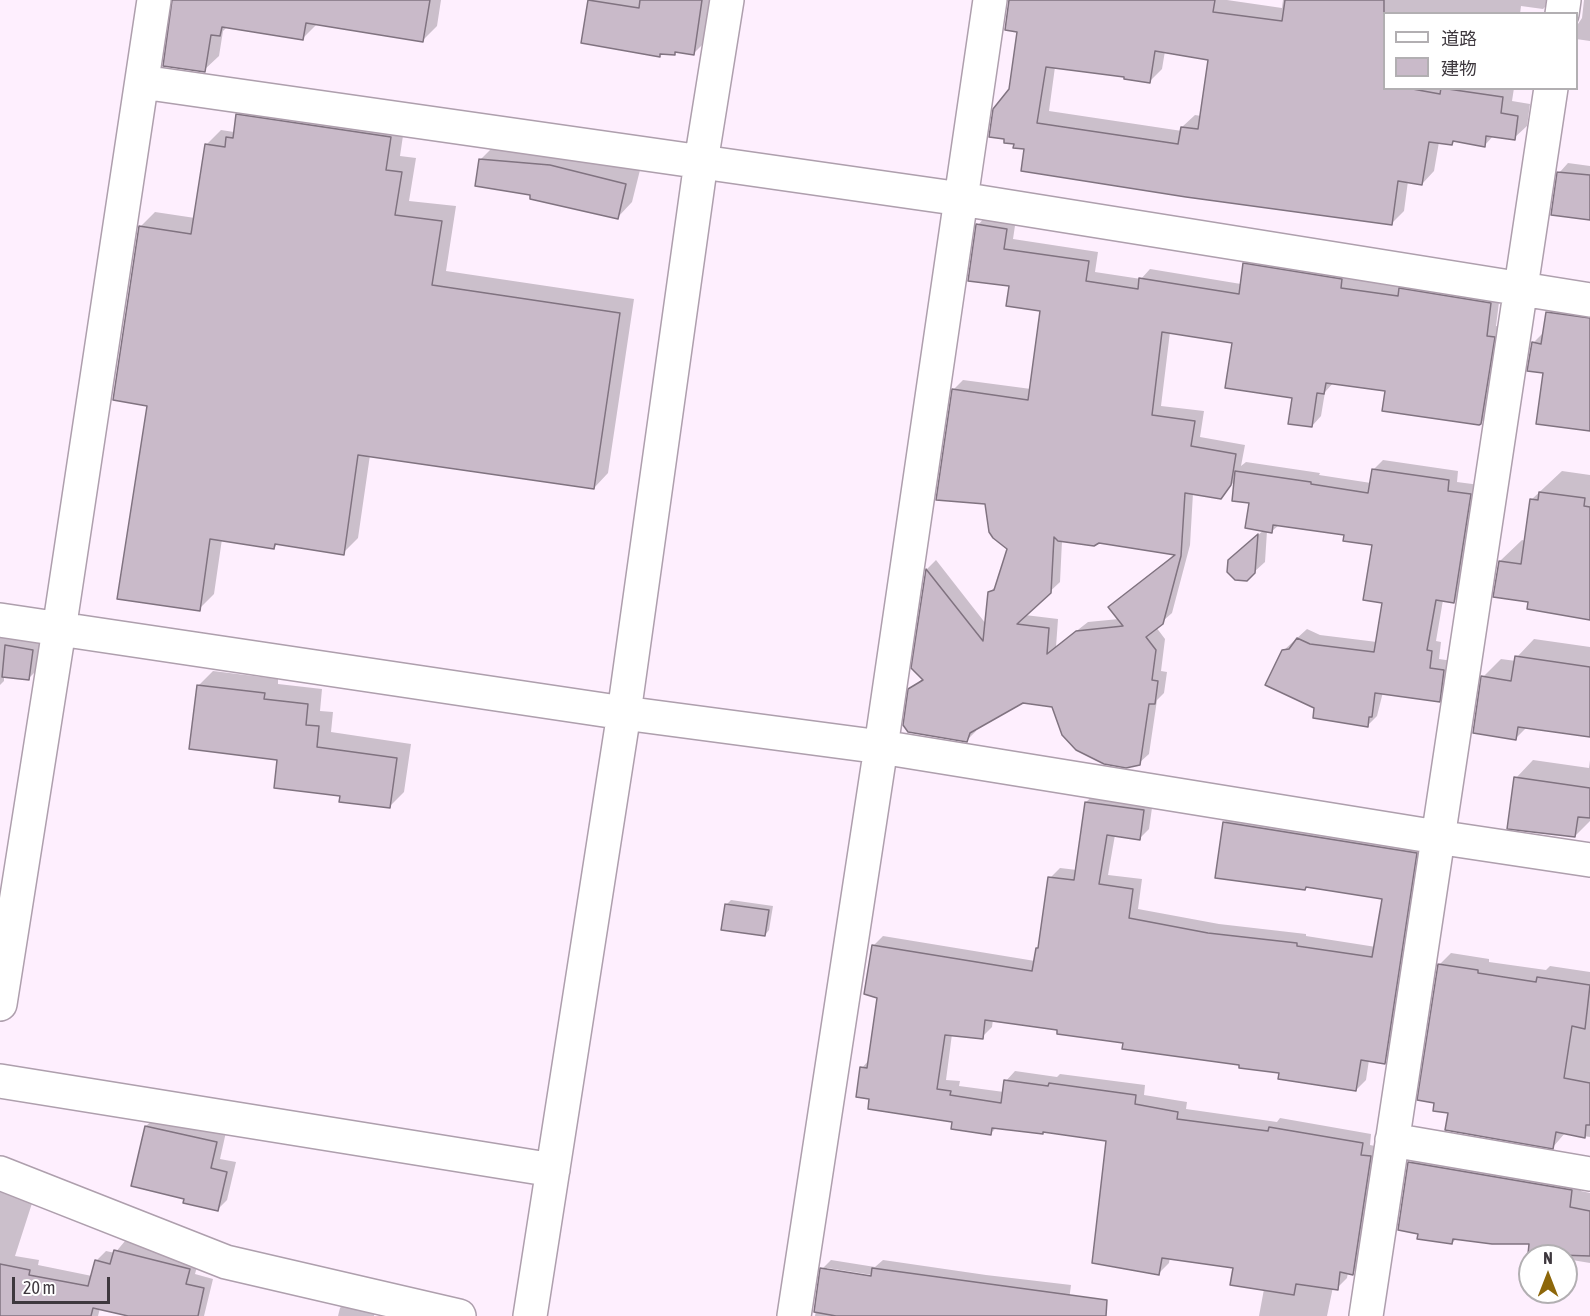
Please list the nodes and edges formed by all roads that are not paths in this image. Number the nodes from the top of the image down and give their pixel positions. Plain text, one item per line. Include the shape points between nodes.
1 (154, 0) edge
2 (727, 0) edge
3 (990, 0) edge
4 (142, 82) junction
5 (1551, 90) edge
6 (701, 162) junction
7 (961, 199) junction
8 (1520, 290) junction
9 (1590, 300) edge
10 (0, 620) edge
11 (59, 630) junction
12 (624, 713) junction
13 (881, 747) junction
14 (1437, 837) junction
15 (1590, 860) edge
16 (0, 1004) edge
17 (0, 1081) edge
18 (1392, 1140) junction
19 (553, 1170) junction
20 (0, 1173) edge
21 (1590, 1174) edge
22 (459, 1316) edge
23 (530, 1316) edge
24 (794, 1316) edge
25 (1366, 1316) edge

1 - 4 street
2 - 6 street
3 - 7 street
4 - 6 street
4 - 11 street
5 - 8 street
6 - 7 street
6 - 12 street
7 - 8 street
7 - 13 street
8 - 9 street
8 - 14 street
10 - 11 street
11 - 12 street
11 - 16 street
12 - 13 street
12 - 19 street
13 - 14 street
13 - 24 street
14 - 15 street
14 - 18 street
17 - 19 street
18 - 21 street
18 - 25 street
19 - 23 street
20 - 22 street via 226,1262

